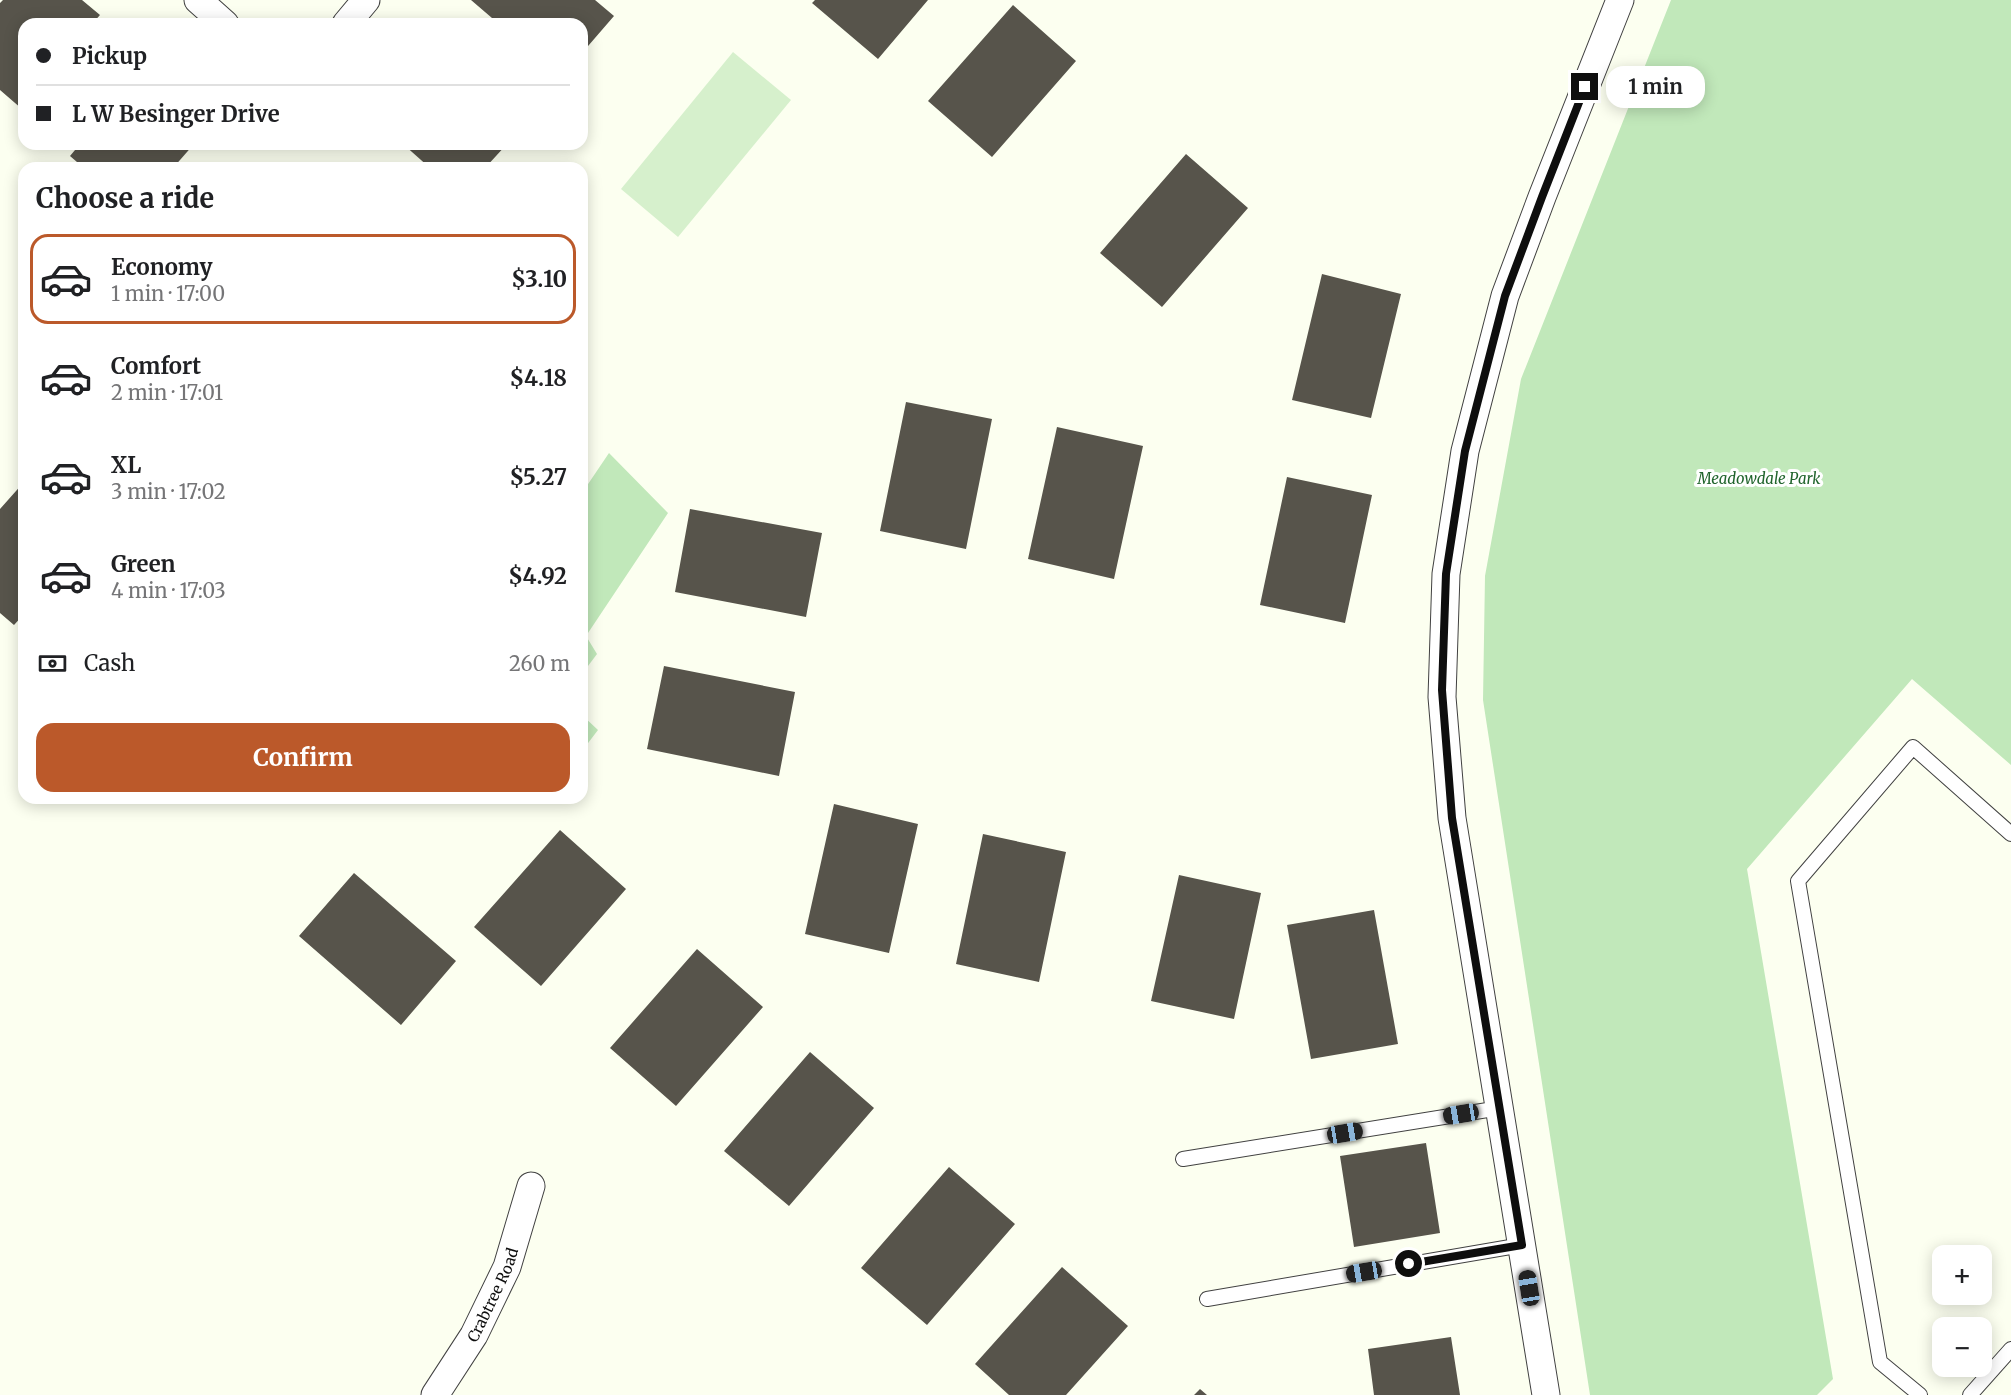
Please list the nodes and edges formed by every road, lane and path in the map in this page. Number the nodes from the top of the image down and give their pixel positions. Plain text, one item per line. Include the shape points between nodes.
1 (198, 0) edge
2 (366, 0) edge
3 (1620, 0) edge
4 (218, 18) edge
5 (351, 18) edge
6 (2011, 834) edge
7 (1500, 1108) junction
8 (1183, 1159) dead end
9 (531, 1186) dead end
10 (1522, 1245) junction
11 (1207, 1299) dead end
12 (2011, 1349) edge
13 (435, 1395) edge
14 (1546, 1395) edge
15 (1920, 1395) edge
16 (1970, 1395) edge

1 - 4 street
2 - 5 street
3 - 7 street via 1505,296 1465,451 1446,574 1442,690 1452,818
6 - 15 lane via 1913,747 1798,881 1880,1362
7 - 8 lane
7 - 10 street
9 - 13 street, Crabtree Road via 507,1267 474,1335
10 - 11 lane
10 - 14 street
12 - 16 lane

